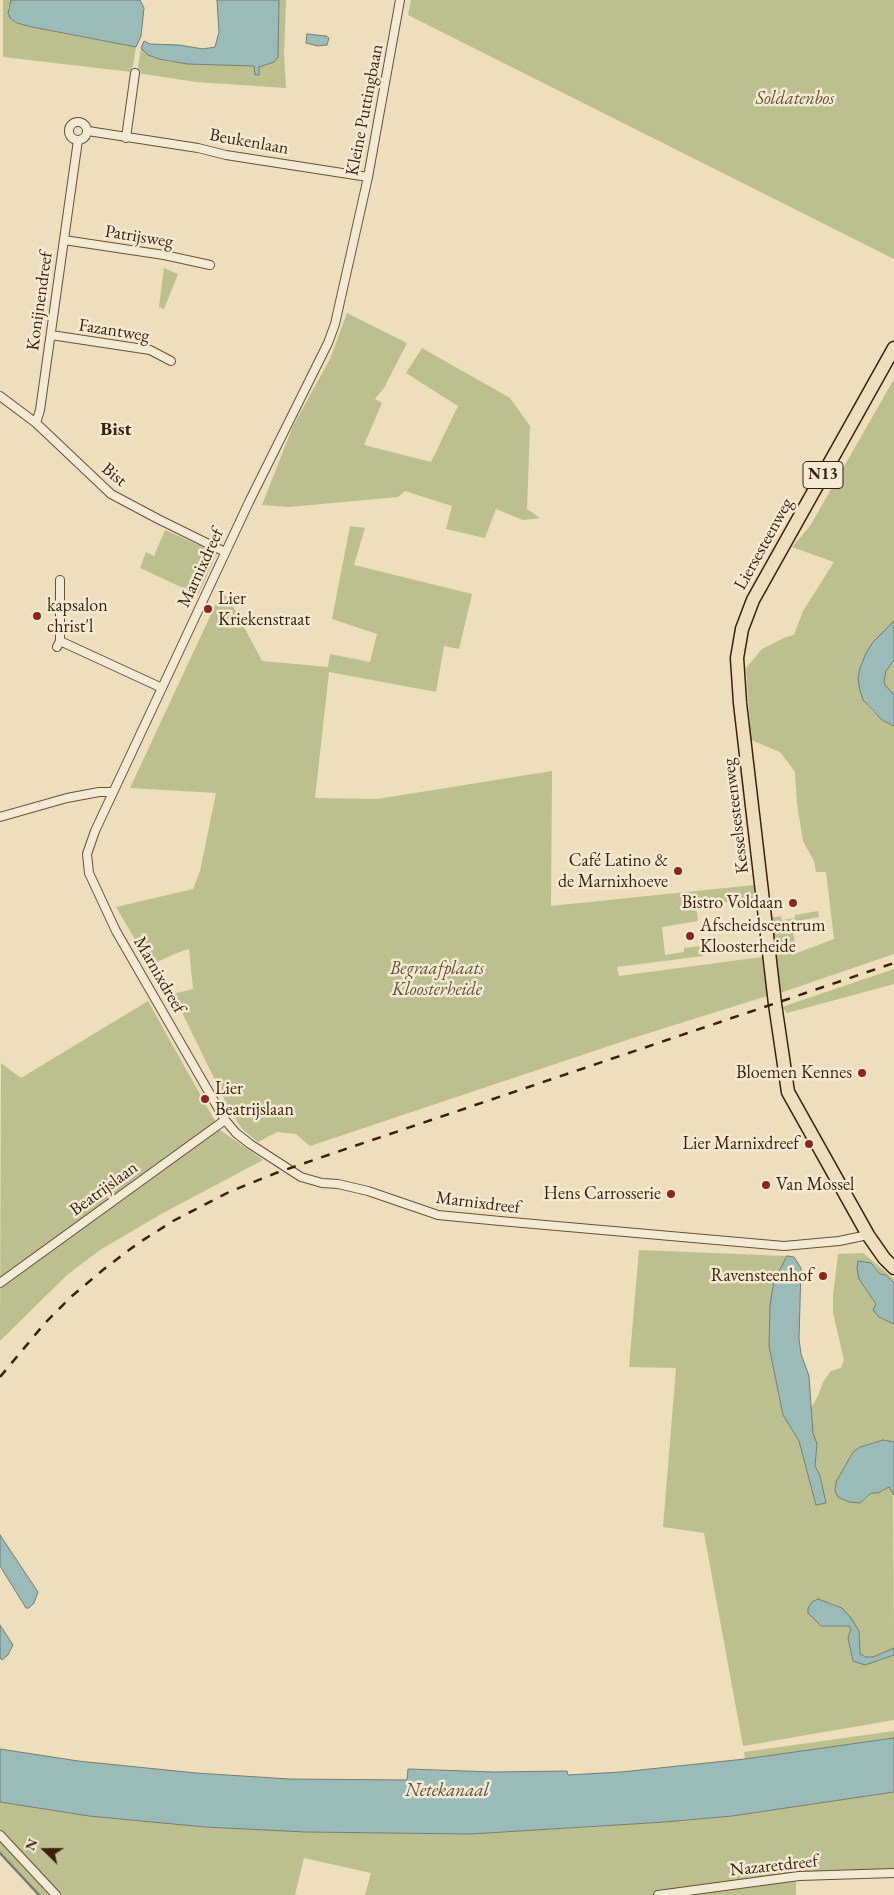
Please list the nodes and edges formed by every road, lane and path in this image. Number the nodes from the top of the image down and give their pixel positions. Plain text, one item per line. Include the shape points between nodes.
1 (400, 0) edge
2 (135, 73) dead end
3 (88, 132) junction
4 (126, 138) junction
5 (78, 140) junction
6 (368, 176) junction
7 (72, 183) joint
8 (357, 225) joint
9 (64, 240) junction
10 (210, 265) dead end
11 (51, 335) junction
12 (894, 348) edge
13 (171, 361) dead end
14 (0, 396) edge
15 (36, 423) junction
16 (226, 552) junction
17 (60, 580) dead end
18 (162, 688) junction
19 (742, 718) joint
20 (113, 792) junction
21 (0, 817) edge
22 (225, 1120) junction
23 (868, 1235) junction
24 (894, 1268) edge
25 (0, 1283) edge
26 (0, 1835) edge
27 (894, 1873) edge
28 (56, 1895) edge
29 (658, 1895) edge

1 - 6 street, Kleine Puttingbaan
2 - 4 street
3 - 4 street, Beukenlaan
3 - 5 street
3 - 5 street, Beukenlaan via 82,122 71,125 69,133
4 - 6 street, Beukenlaan
5 - 7 street, Beukenlaan
6 - 8 street, Kleine Puttingbaan
7 - 9 street, Konijnendreef
8 - 16 street, Marnixdreef via 342,302 331,335
9 - 10 street, Patrijsweg
9 - 11 street, Konijnendreef
11 - 13 street, Fazantweg via 150,350
11 - 15 street, Konijnendreef
12 - 19 main road, Liersesteenweg / N13 via 750,605 737,658
14 - 15 street, Bist
15 - 16 street, Bist via 111,494
16 - 18 street, Marnixdreef
17 - 18 street via 59,644
18 - 20 street, Marnixdreef
19 - 23 main road, Kesselsesteenweg / N13 via 788,1092
20 - 21 street via 68,798
20 - 22 street, Marnixdreef via 89,846 89,873 116,931
22 - 23 street, Marnixdreef via 256,1149 301,1177 368,1191 438,1215 784,1246
22 - 25 street, Beatrijslaan
23 - 24 main road, Kesselsesteenweg / N13
26 - 28 street
27 - 29 street, Nazaretdreef via 799,1876

